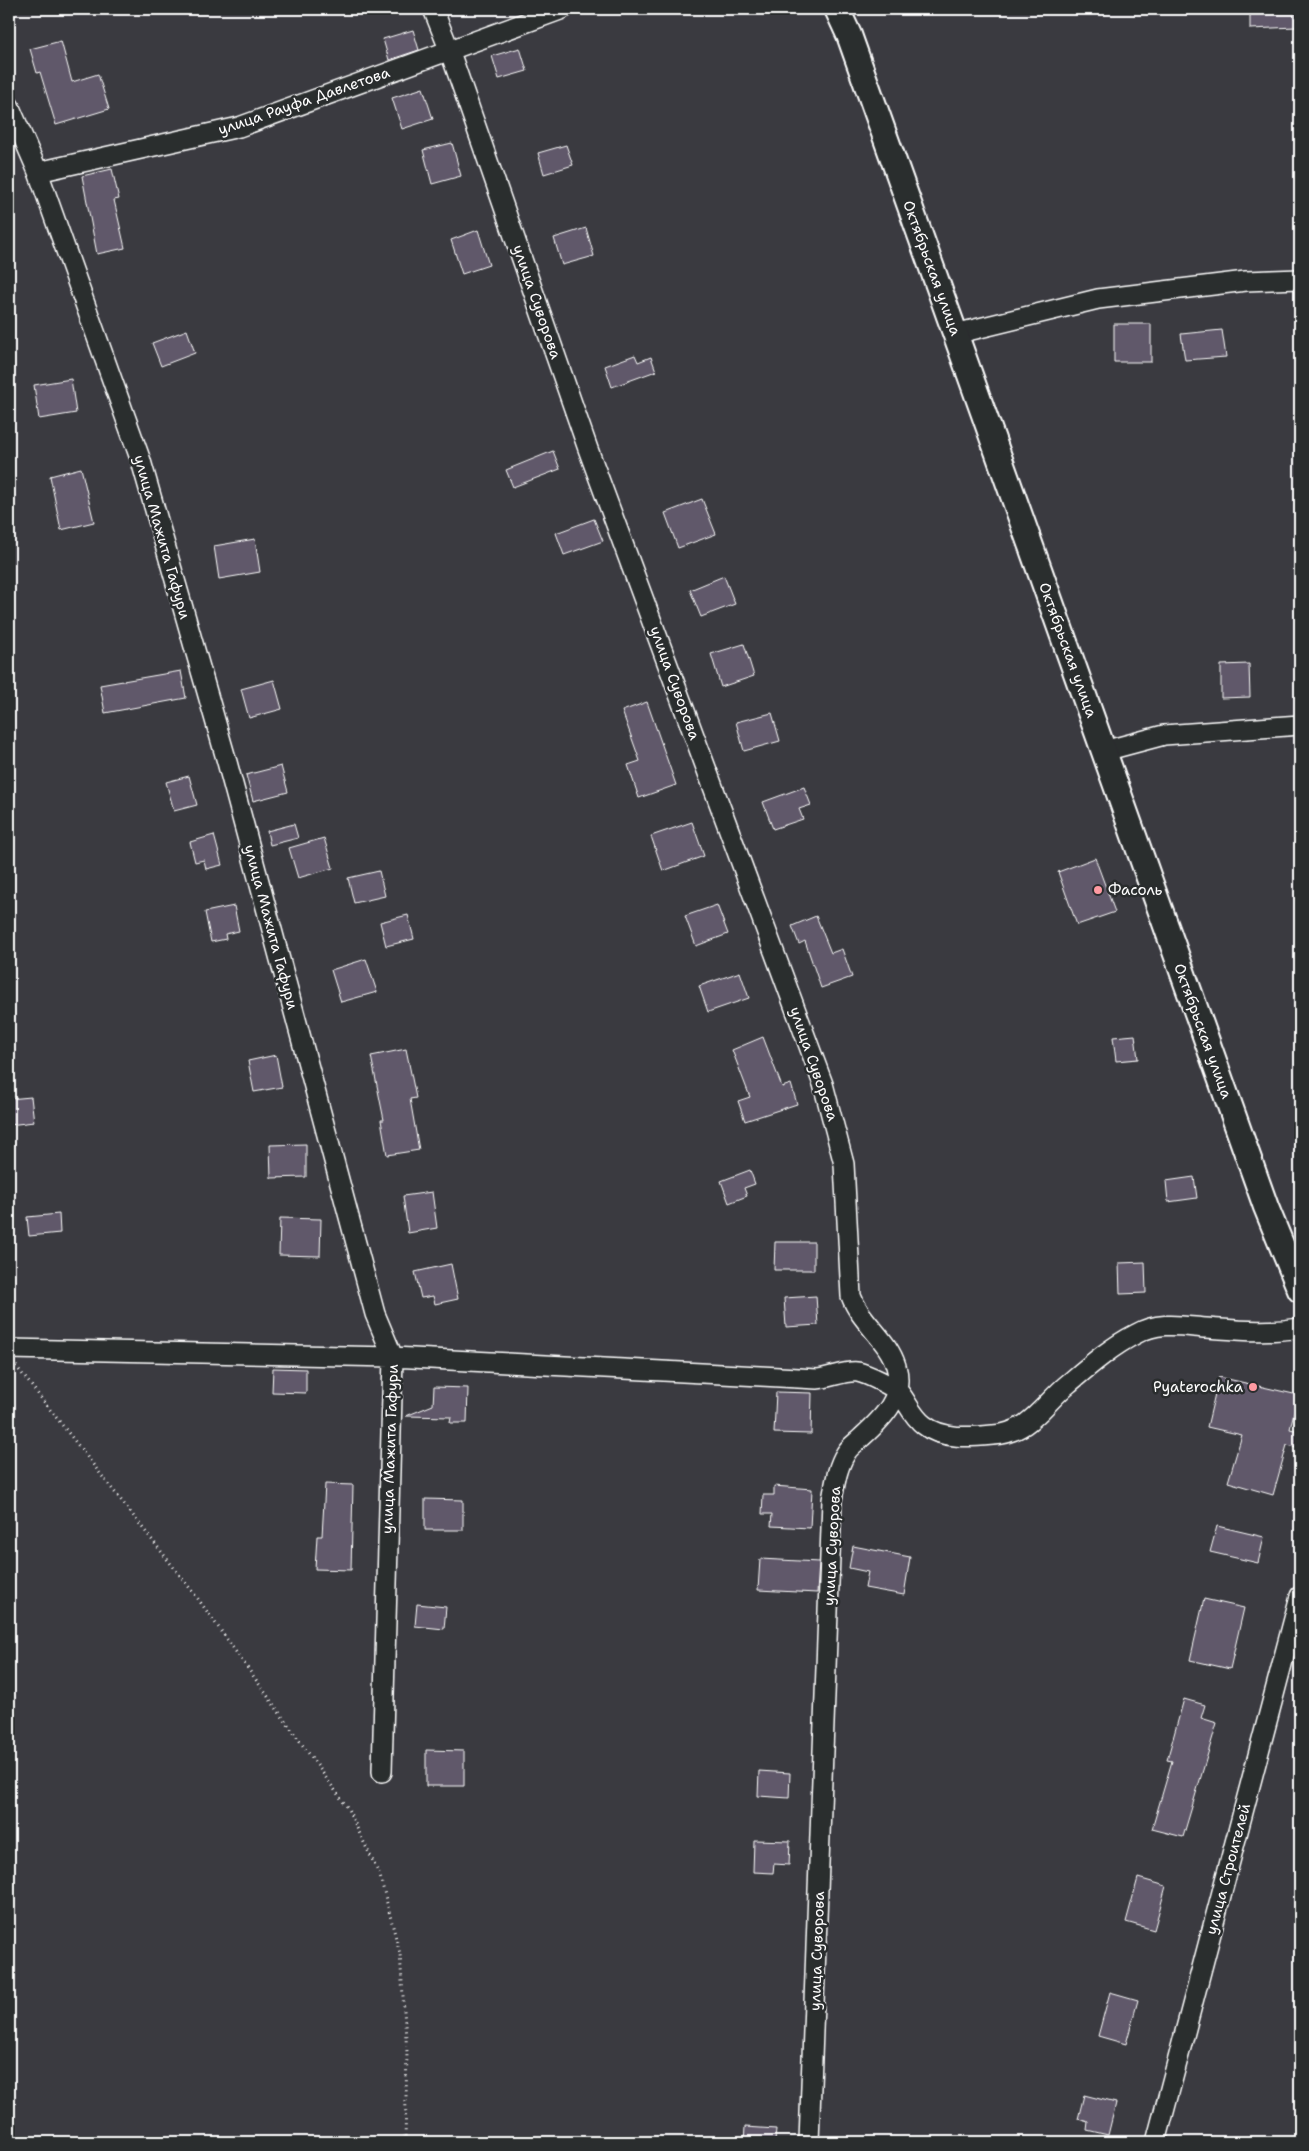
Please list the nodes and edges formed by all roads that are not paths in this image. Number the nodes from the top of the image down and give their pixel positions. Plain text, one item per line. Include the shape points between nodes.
1 (433, 9) edge
2 (563, 9) edge
3 (837, 9) edge
4 (449, 49) junction
5 (9, 105) edge
6 (38, 172) junction
7 (1300, 279) edge
8 (955, 334) junction
9 (1300, 725) edge
10 (1104, 751) junction
11 (1300, 1290) edge
12 (1300, 1328) edge
13 (11, 1354) edge
14 (393, 1357) junction
15 (898, 1392) junction
16 (1300, 1596) edge
17 (382, 1772) dead end
18 (809, 2142) edge
19 (1156, 2142) edge

1 - 4 street, улица Суворова
2 - 4 street, улица Рауфа Давлетова
3 - 8 street, Октябрьская улица
4 - 6 street, улица Рауфа Давлетова via 240,127
4 - 15 street, улица Суворова via 588,449 823,1084 844,1164 851,1296 856,1310 892,1354 899,1379
5 - 6 street, улица Мажита Гафури
6 - 14 street, улица Мажита Гафури via 141,461 229,772 375,1314
7 - 8 street via 1246,281 1098,299
8 - 10 street, Октябрьская улица
9 - 10 street via 1164,735
10 - 11 street, Октябрьская улица via 1266,1207
12 - 15 street via 1280,1331 1154,1326 1135,1334 1082,1373 1017,1431 997,1435 969,1437 944,1434 925,1427 911,1413
13 - 14 street
14 - 15 street via 817,1379 858,1372
14 - 17 street, улица Мажита Гафури
15 - 18 street, улица Суворова via 888,1410 846,1452 837,1472 832,1500
16 - 19 street, улица Строителей

